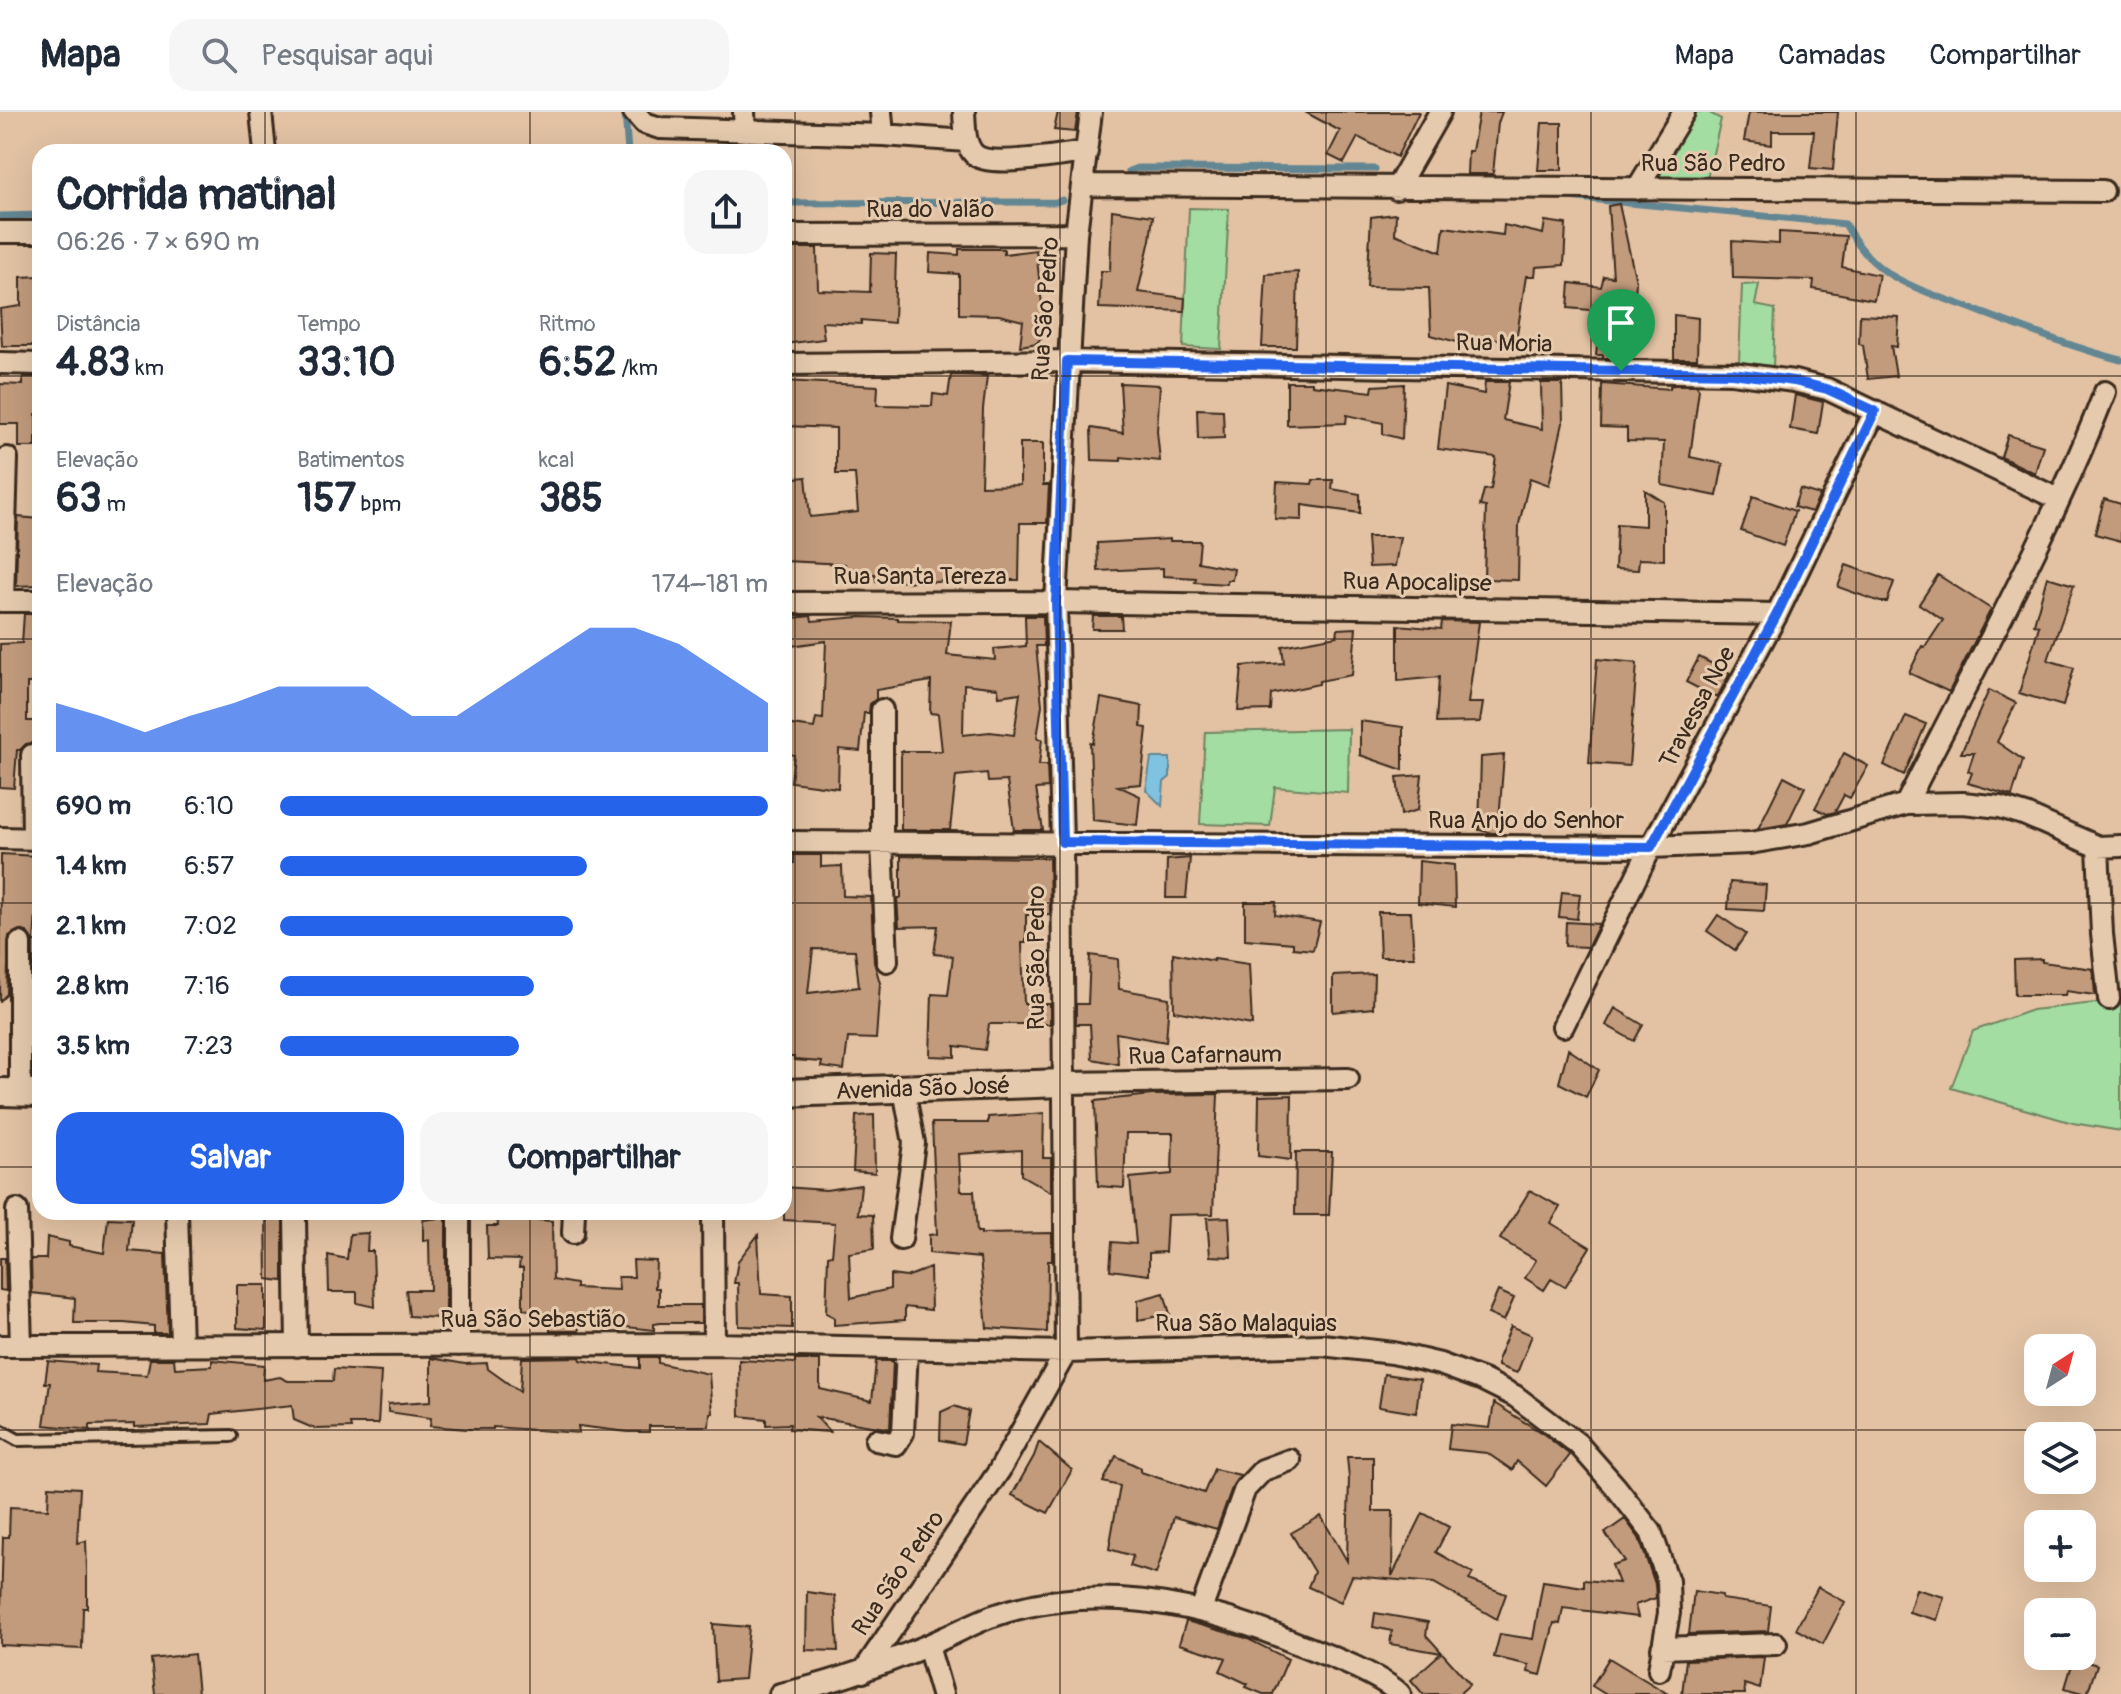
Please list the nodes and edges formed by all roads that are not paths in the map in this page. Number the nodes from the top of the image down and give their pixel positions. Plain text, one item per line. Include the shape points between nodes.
1 (261, 112) edge
2 (634, 112) edge
3 (881, 112) edge
4 (964, 112) edge
5 (1091, 112) edge
6 (1440, 112) edge
7 (1684, 112) edge
8 (744, 122) edge
9 (883, 135) junction
10 (967, 141) junction
11 (264, 144) edge
12 (1087, 152) junction
13 (1083, 185) junction
14 (1396, 189) junction
15 (1637, 189) junction
16 (2103, 191) dead end
17 (0, 232) edge
18 (32, 232) edge
19 (1076, 234) junction
20 (792, 235) edge
21 (1067, 361) junction
22 (0, 363) edge
23 (32, 364) edge
24 (792, 364) edge
25 (2105, 392) dead end
26 (1875, 411) junction
27 (7, 458) dead end
28 (2058, 499) junction
29 (1, 601) edge
30 (32, 601) edge
31 (1056, 602) junction
32 (792, 603) edge
33 (1777, 614) junction
34 (882, 710) dead end
35 (1906, 804) junction
36 (0, 838) edge
37 (32, 839) edge
38 (882, 841) junction
39 (792, 842) edge
40 (1062, 842) junction
41 (2121, 846) edge
42 (1651, 847) junction
43 (2098, 847) junction
44 (20, 943) dead end
45 (887, 961) dead end
46 (2109, 999) dead end
47 (1563, 1026) dead end
48 (1348, 1079) dead end
49 (1063, 1083) junction
50 (904, 1090) junction
51 (20, 1092) edge
52 (792, 1093) edge
53 (17, 1210) dead end
54 (177, 1220) edge
55 (295, 1220) edge
56 (459, 1220) edge
57 (574, 1220) edge
58 (713, 1220) edge
59 (573, 1233) dead end
60 (901, 1239) dead end
61 (714, 1344) junction
62 (181, 1345) junction
63 (459, 1345) junction
64 (0, 1346) edge
65 (21, 1346) junction
66 (297, 1346) junction
67 (907, 1349) junction
68 (1066, 1352) junction
69 (0, 1430) edge
70 (231, 1436) dead end
71 (876, 1440) dead end
72 (1290, 1460) dead end
73 (1201, 1610) junction
74 (1776, 1644) dead end
75 (928, 1646) junction
76 (1662, 1648) junction
77 (1659, 1670) dead end
78 (863, 1672) junction
79 (780, 1694) edge
80 (942, 1694) edge
81 (1400, 1694) edge

1 - 11 street
2 - 8 street via 644,123 660,128
3 - 9 street
4 - 10 street
5 - 12 street, Rua São Pedro
6 - 14 street
7 - 15 street
8 - 9 street
9 - 10 street
10 - 12 street via 973,154 998,161
12 - 13 street, Rua São Pedro
13 - 14 street, Rua São Pedro
13 - 19 street, Rua São Pedro
14 - 15 street, Rua São Pedro
15 - 16 street, Rua São Pedro
17 - 18 street
19 - 20 street, Rua do Valão
19 - 21 street, Rua São Pedro
21 - 24 street, Rua Moria
21 - 26 street, Rua Moria via 1732,373 1827,389
21 - 31 street, Rua São Pedro
22 - 23 street
25 - 28 street
26 - 28 street, Rua Moria
26 - 33 street, Travessa Noe
27 - 29 street
28 - 35 street
29 - 30 street
31 - 32 street, Rua Santa Tereza
31 - 33 street, Rua Apocalipse
31 - 40 street, Rua São Pedro
33 - 42 street, Travessa Noe
34 - 38 street
35 - 42 street, Rua Anjo do Senhor via 1809,833 1750,843
35 - 43 street, Rua Anjo do Senhor via 2000,807
36 - 37 street
38 - 39 street
38 - 40 street
38 - 45 street
40 - 42 street, Rua Anjo do Senhor
40 - 49 street, Rua São Pedro
41 - 43 street, Rua Anjo do Senhor
42 - 47 street, Travessa Noe
43 - 46 street
44 - 51 street
48 - 49 street, Rua Cafarnaum
49 - 50 street, Avenida São José
49 - 68 street, Rua São Pedro
50 - 52 street, Avenida São José
50 - 60 street via 914,1143
53 - 65 street
54 - 62 street
55 - 66 street
56 - 63 street
57 - 59 street
58 - 61 street
61 - 63 street, Rua São Sebastião
61 - 67 street, Rua São Sebastião
62 - 65 street, Rua São Sebastião
62 - 66 street, Rua São Sebastião
63 - 66 street, Rua São Sebastião
64 - 65 street, Rua São Sebastião
67 - 68 street, Rua São Sebastião
67 - 71 street via 903,1433 896,1444
68 - 76 street, Rua São Malaquias via 1322,1345 1393,1353 1483,1380 1515,1396 1578,1444 1651,1532 1668,1581
68 - 78 street, Rua São Pedro via 999,1471
69 - 70 lane via 18,1440
72 - 73 street via 1263,1470 1245,1489
73 - 75 street via 1151,1600 1051,1602 993,1616
73 - 81 street via 1345,1663
74 - 76 street
75 - 78 street
75 - 80 street
76 - 77 street, Rua São Malaquias
78 - 79 street

